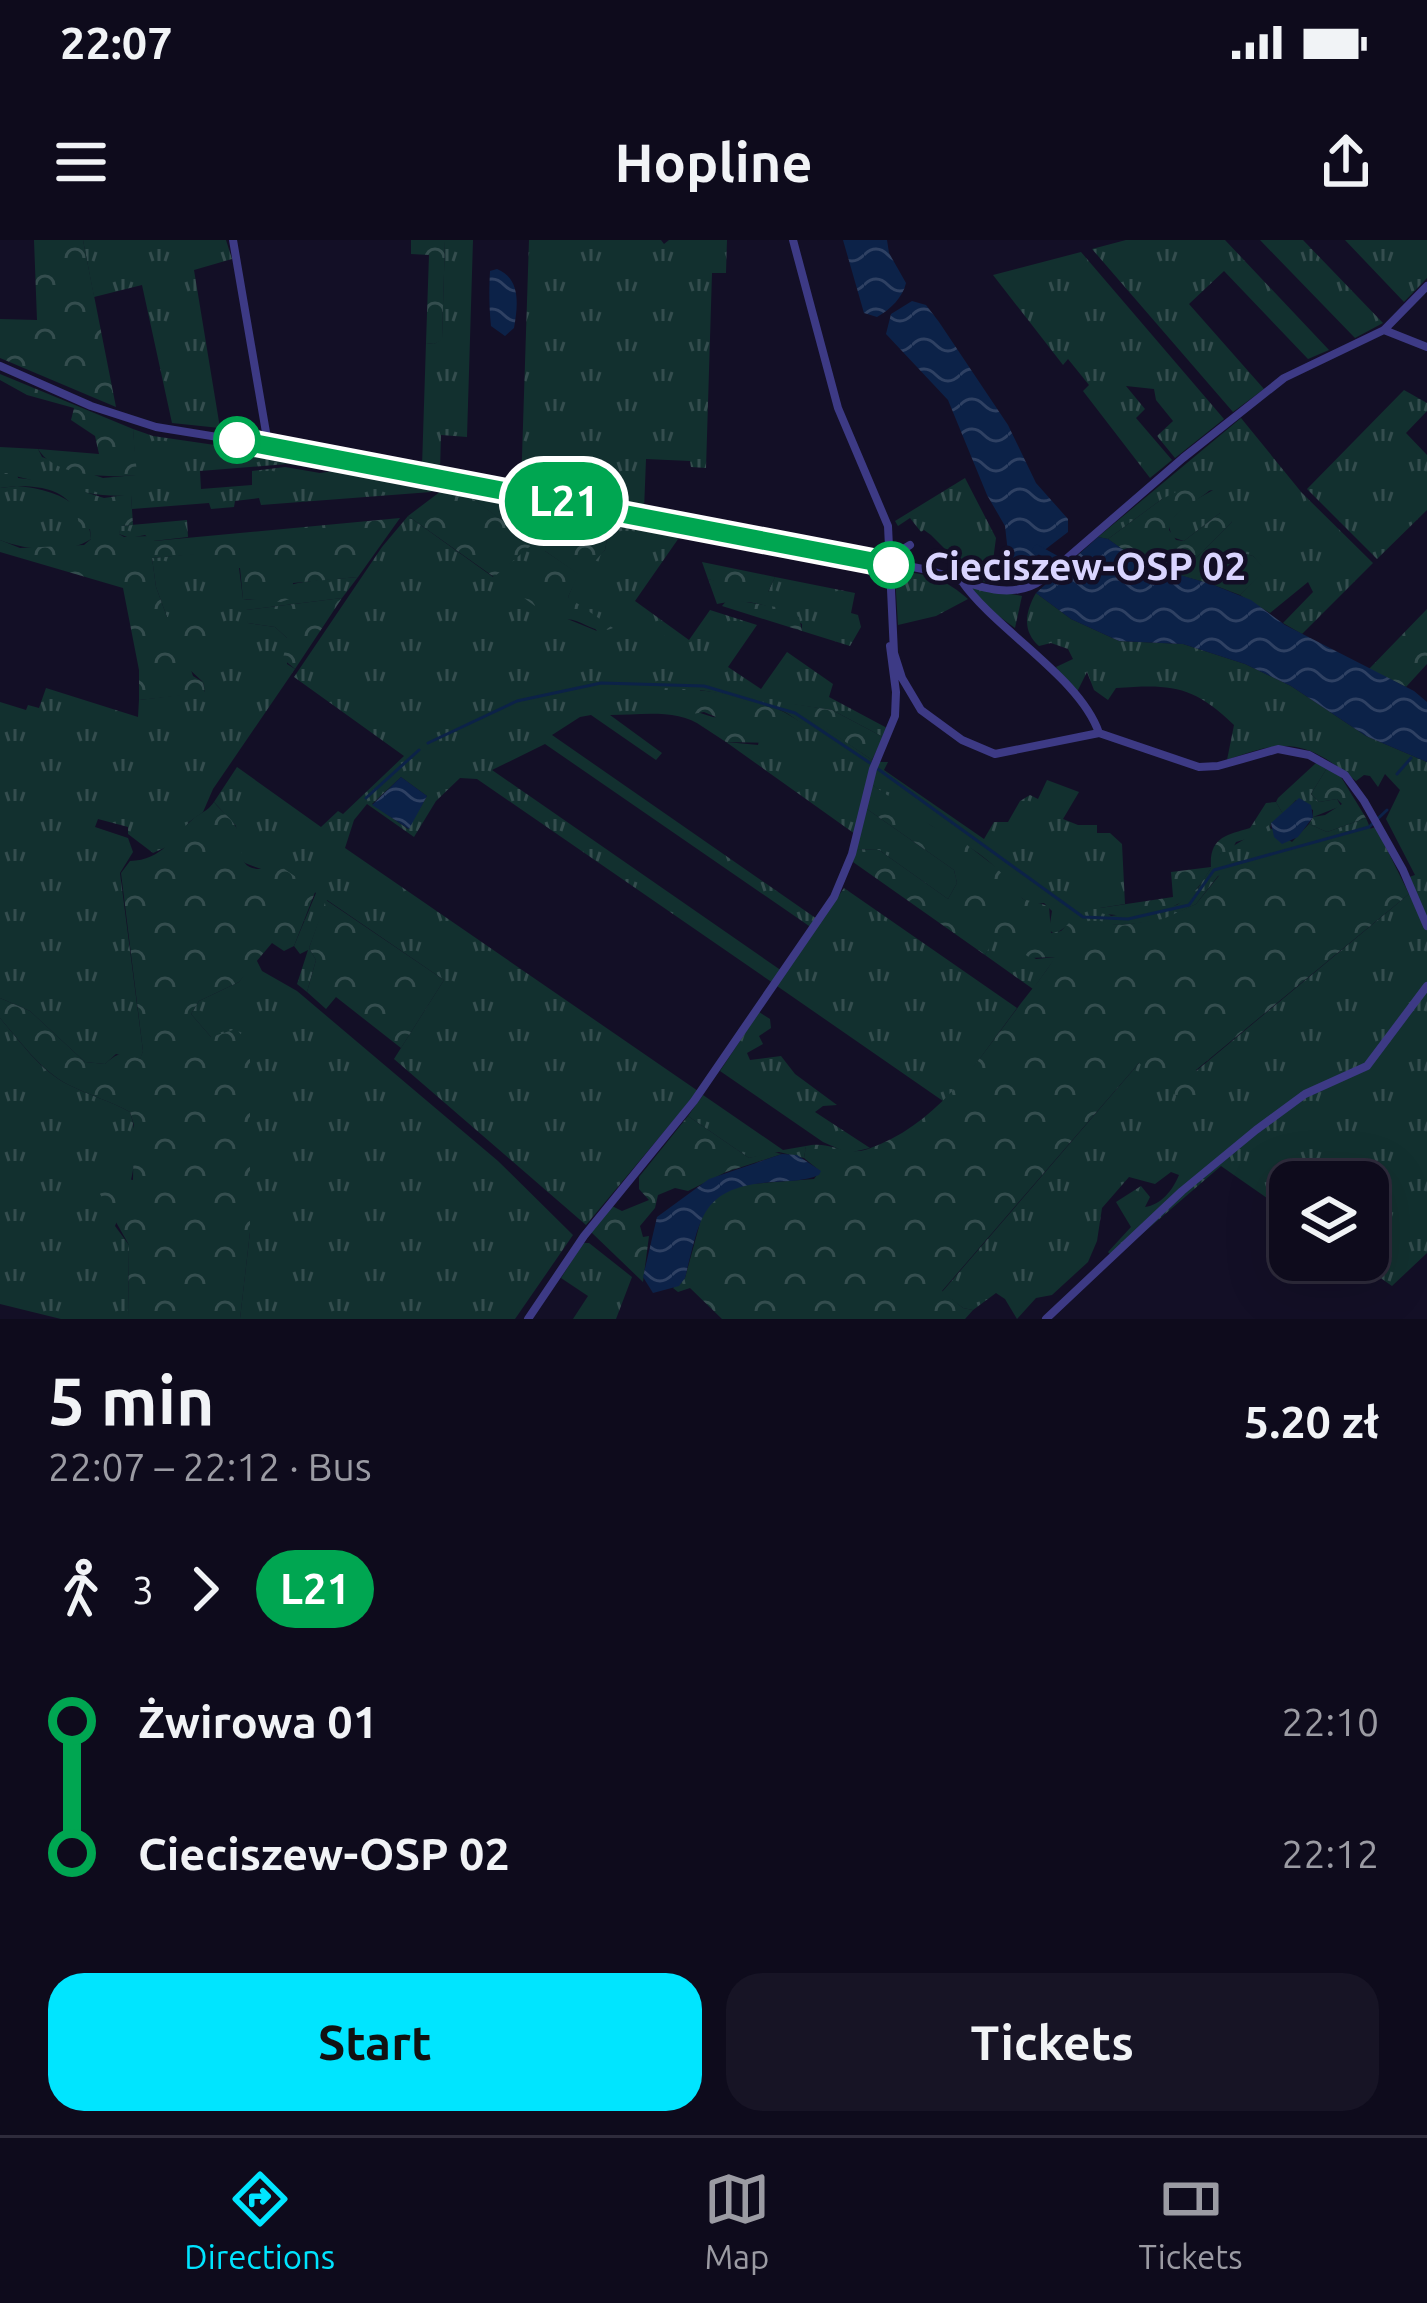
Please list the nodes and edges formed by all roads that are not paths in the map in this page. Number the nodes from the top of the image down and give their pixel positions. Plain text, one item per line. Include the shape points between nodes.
1 (233, 240) edge
2 (793, 240) edge
3 (1427, 286) edge
4 (1384, 330) junction
5 (1427, 347) edge
6 (0, 366) edge
7 (268, 444) junction
8 (910, 545) dead end
9 (897, 553) dead end
10 (892, 565) junction
11 (961, 580) junction
12 (892, 639) junction
13 (1099, 733) junction
14 (1427, 926) edge
15 (1427, 986) edge
16 (528, 1319) edge
17 (1046, 1319) edge

1 - 7 street
2 - 10 street via 838,408 889,526
3 - 4 street
4 - 5 street
4 - 11 street via 1284,378 1043,580 1019,592
6 - 7 street via 139,423
7 - 10 street
8 - 9 street
10 - 11 street
10 - 12 street
11 - 13 street via 1044,662
12 - 13 street via 917,706 975,747 1004,753
12 - 16 street via 895,716 834,897 694,1101
13 - 14 street via 1199,767 1279,748 1345,775
15 - 17 street via 1367,1066 1305,1094 1256,1130

